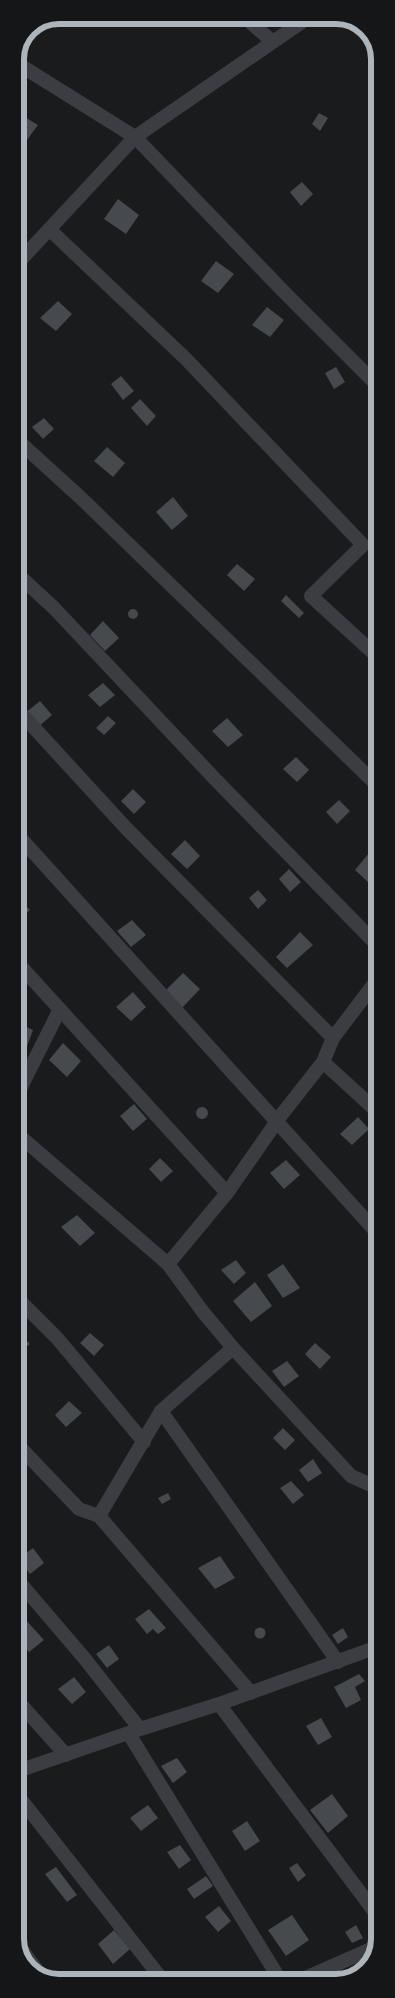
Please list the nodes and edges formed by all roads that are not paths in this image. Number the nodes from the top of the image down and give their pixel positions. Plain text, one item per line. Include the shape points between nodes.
1 (252, 24) edge
2 (299, 24) edge
3 (273, 42) junction
4 (24, 68) edge
5 (135, 137) junction
6 (49, 229) junction
7 (26, 254) edge
8 (371, 379) edge
9 (24, 446) edge
10 (24, 580) edge
11 (371, 651) edge
12 (24, 717) edge
13 (371, 779) edge
14 (24, 842) edge
15 (371, 939) edge
16 (24, 970) edge
17 (371, 988) edge
18 (60, 1009) junction
19 (333, 1038) junction
20 (323, 1062) junction
21 (24, 1081) edge
22 (371, 1106) edge
23 (277, 1122) junction
24 (24, 1140) edge
25 (226, 1193) junction
26 (371, 1226) edge
27 (168, 1264) junction
28 (24, 1305) edge
29 (233, 1348) junction
30 (161, 1411) junction
31 (144, 1442) junction
32 (24, 1451) edge
33 (371, 1485) edge
34 (99, 1516) junction
35 (24, 1588) edge
36 (371, 1649) edge
37 (338, 1662) junction
38 (251, 1693) junction
39 (219, 1704) junction
40 (24, 1708) edge
41 (134, 1731) junction
42 (66, 1754) junction
43 (24, 1769) edge
44 (24, 1803) edge
45 (371, 1906) edge
46 (370, 1950) edge
47 (158, 1974) edge
48 (277, 1974) edge
49 (314, 1974) edge

1 - 3 street
2 - 3 street
3 - 5 street
4 - 5 street
5 - 6 street
5 - 8 street
6 - 7 street
6 - 11 street via 186,359 363,545 311,596
9 - 13 street
10 - 15 street
12 - 19 street via 126,828
14 - 23 street
16 - 18 street
17 - 19 street
18 - 21 street
18 - 25 street
19 - 20 street
20 - 22 street
20 - 23 street
23 - 25 street
23 - 26 street
24 - 27 street
25 - 27 street
27 - 29 street
28 - 31 street via 57,1338
29 - 30 street
29 - 33 street via 351,1476
30 - 31 street
30 - 37 street
31 - 34 street
32 - 34 street via 79,1509
34 - 38 street
35 - 41 street via 85,1659
36 - 37 street
37 - 38 street
38 - 39 street
39 - 41 street
39 - 45 street
40 - 42 street
41 - 42 street
41 - 48 street
42 - 43 street
44 - 47 street
46 - 49 street

